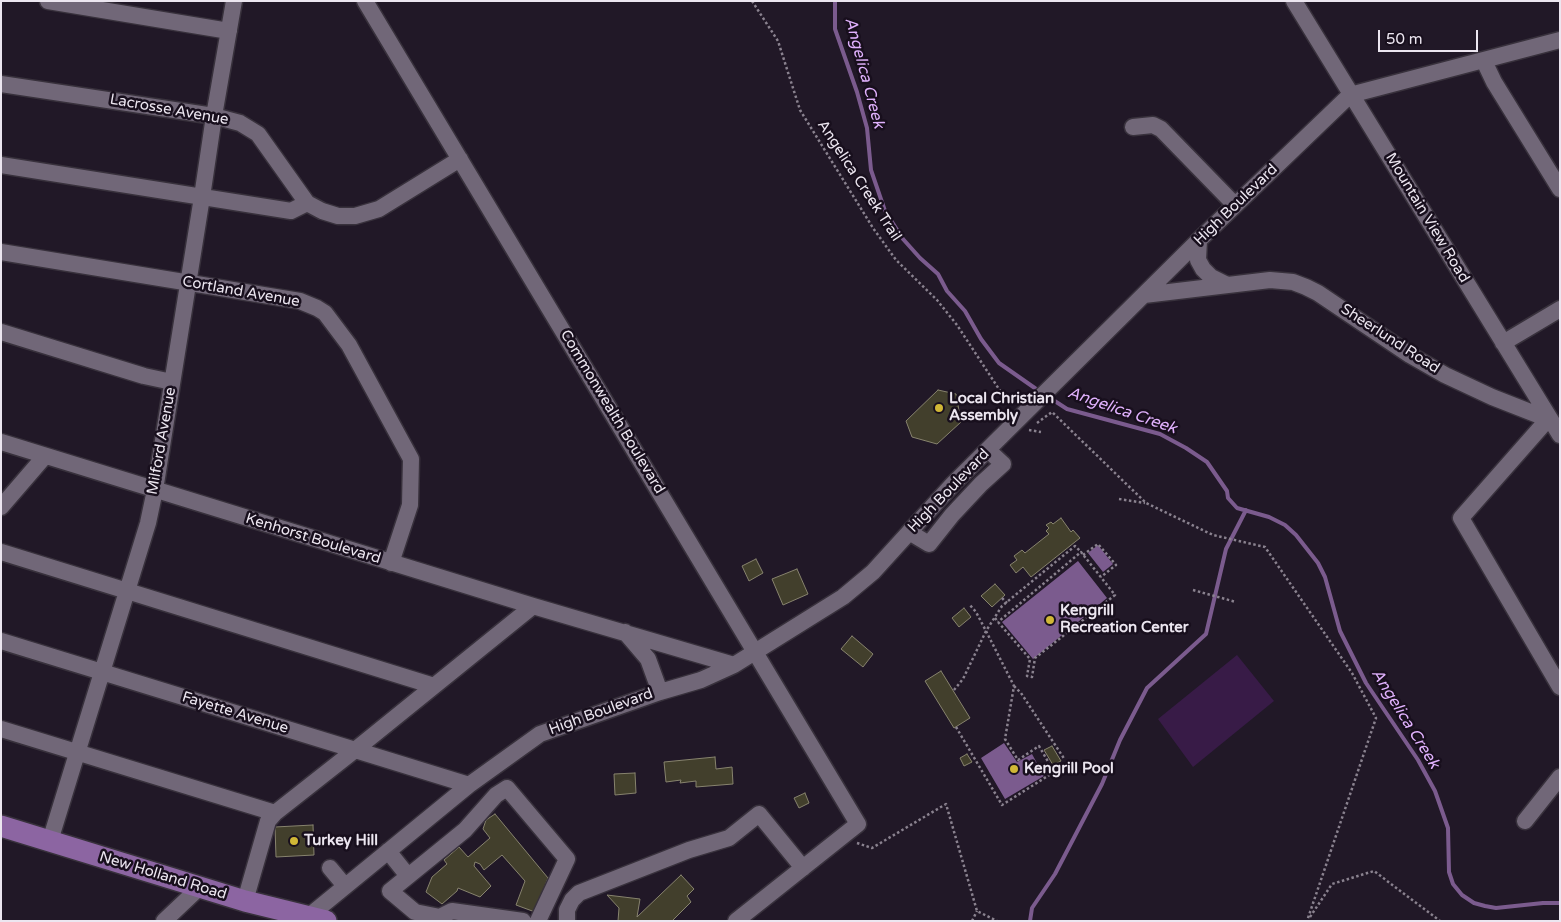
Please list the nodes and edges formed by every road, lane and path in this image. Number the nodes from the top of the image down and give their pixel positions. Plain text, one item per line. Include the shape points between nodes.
1 (48, 1) edge
2 (234, 1) edge
3 (365, 1) edge
4 (752, 1) edge
5 (1294, 1) edge
6 (229, 31) junction
7 (1560, 40) edge
8 (1484, 61) junction
9 (1, 84) edge
10 (1350, 95) junction
11 (214, 116) junction
12 (1133, 127) dead end
13 (460, 159) junction
14 (1, 165) edge
15 (1560, 189) edge
16 (202, 198) junction
17 (307, 203) junction
18 (1235, 206) junction
19 (1199, 240) junction
20 (1, 252) edge
21 (188, 282) junction
22 (1227, 285) junction
23 (1144, 295) junction
24 (1560, 309) edge
25 (1, 332) edge
26 (1503, 342) junction
27 (172, 382) junction
28 (1023, 415) junction
29 (1549, 418) junction
30 (1041, 432) dead end
31 (1560, 435) edge
32 (1, 442) edge
33 (988, 450) junction
34 (45, 456) junction
35 (155, 490) junction
36 (1119, 499) dead end
37 (1146, 503) junction
38 (1, 507) edge
39 (909, 532) junction
40 (1, 552) edge
41 (1081, 552) junction
42 (1083, 555) junction
43 (391, 563) junction
44 (1101, 577) junction
45 (1193, 590) dead end
46 (126, 592) junction
47 (1002, 598) dead end
48 (1236, 602) dead end
49 (1007, 603) junction
50 (969, 604) dead end
51 (533, 606) junction
52 (995, 618) junction
53 (998, 622) junction
54 (986, 631) junction
55 (625, 632) junction
56 (1, 640) edge
57 (756, 653) junction
58 (734, 665) junction
59 (102, 672) junction
60 (434, 686) junction
61 (1014, 686) junction
62 (1560, 687) edge
63 (954, 690) dead end
64 (660, 692) junction
65 (956, 727) dead end
66 (1, 729) edge
67 (355, 750) junction
68 (77, 753) junction
69 (1065, 760) dead end
70 (1560, 777) edge
71 (475, 781) junction
72 (496, 796) junction
73 (275, 812) junction
74 (1525, 820) dead end
75 (1, 826) edge
76 (840, 838) junction
77 (50, 841) junction
78 (388, 851) junction
79 (330, 868) dead end
80 (803, 868) junction
81 (408, 876) junction
82 (345, 886) junction
83 (200, 887) junction
84 (244, 901) junction
85 (977, 911) junction
86 (312, 919) edge
87 (164, 921) edge
88 (523, 921) edge
89 (538, 921) edge
90 (567, 921) edge
91 (736, 921) edge
92 (972, 921) edge
93 (997, 921) edge
94 (1307, 921) edge
95 (1440, 921) edge

1 - 6 street
2 - 6 street, Milford Avenue
3 - 13 street, Commonwealth Boulevard
4 - 28 path, Angelica Creek Trail via 778,41 800,110 873,228 896,260 937,300 980,362
5 - 10 street, Mountain View Road
6 - 11 street, Milford Avenue
7 - 8 street, High Boulevard
8 - 10 street, High Boulevard
8 - 15 street
9 - 11 street, Lacrosse Avenue
10 - 18 street, High Boulevard
10 - 26 street, Mountain View Road
11 - 16 street, Milford Avenue
11 - 17 street, Lacrosse Avenue via 240,122 258,134
12 - 18 street via 1149,125 1161,129
13 - 17 street, Lacrosse Avenue via 379,209 355,216 322,212
13 - 57 street, Commonwealth Boulevard
14 - 16 street
16 - 17 street via 291,211
16 - 21 street, Milford Avenue
18 - 19 street, High Boulevard
19 - 22 street via 1198,260 1203,269
19 - 23 street, High Boulevard
20 - 21 street, Cortland Avenue
21 - 27 street, Milford Avenue
21 - 43 street, Cortland Avenue via 300,301 325,313 340,332 410,459 410,505
22 - 23 street, Sheerlund Road
22 - 29 street, Sheerlund Road via 1270,280 1306,287 1445,375
23 - 28 street, High Boulevard
24 - 26 street
25 - 27 street
26 - 29 street, Mountain View Road
27 - 35 street, Milford Avenue
28 - 33 street, High Boulevard
29 - 31 street, Mountain View Road
29 - 62 street via 1461,518
30 - 37 path via 1028,429 1052,412
32 - 34 street, Kenhorst Boulevard
33 - 39 street, High Boulevard
33 - 39 street via 1003,464 952,515 930,544
34 - 35 street, Kenhorst Boulevard
34 - 38 street
35 - 43 street, Kenhorst Boulevard
35 - 46 street, Milford Avenue
36 - 37 path
37 - 94 path via 1213,535 1265,547 1352,673 1376,718
39 - 57 street, High Boulevard via 873,572 844,597
40 - 46 street
41 - 42 path
41 - 49 path via 1075,546
41 - 53 path
42 - 44 path
42 - 44 path via 1098,544 1116,565
43 - 51 street, Kenhorst Boulevard
44 - 53 path via 1115,595 1035,658 1032,678 1027,676 1030,659
45 - 48 path
46 - 59 street, Milford Avenue
46 - 60 street
47 - 49 path
49 - 52 path
50 - 54 path
51 - 55 street, Kenhorst Boulevard
51 - 60 street
52 - 53 path
52 - 54 path
54 - 61 path
54 - 63 path via 963,679
55 - 58 street, Kenhorst Boulevard
55 - 64 street via 648,659
56 - 59 street, Fayette Avenue
57 - 58 street, High Boulevard
57 - 76 street, Commonwealth Boulevard via 858,824
58 - 64 street, High Boulevard via 701,680
59 - 67 street, Fayette Avenue
59 - 68 street, Milford Avenue
60 - 67 street
61 - 65 path via 1005,740 1018,760 1039,746 1054,772 1002,805
61 - 69 path
64 - 71 street, High Boulevard via 540,734
66 - 68 street
67 - 71 street, Fayette Avenue
67 - 73 street
68 - 73 street
68 - 77 street, Milford Avenue
70 - 74 street
71 - 72 street
71 - 78 street, High Boulevard
72 - 81 street via 466,830
72 - 89 street via 508,788 567,859
73 - 84 street via 268,821
75 - 77 main road, New Holland Road
76 - 80 street
76 - 85 path via 872,848 946,804
77 - 83 main road, New Holland Road
78 - 81 street
78 - 82 street, High Boulevard
79 - 82 street
80 - 90 street via 759,814 728,838 579,893 567,910
80 - 91 street
81 - 88 street via 390,891 414,912 440,917 452,911
82 - 86 street, High Boulevard
83 - 84 main road, New Holland Road
83 - 87 street
84 - 86 main road, New Holland Road
85 - 92 path
85 - 93 path
94 - 95 path via 1332,884 1374,871

